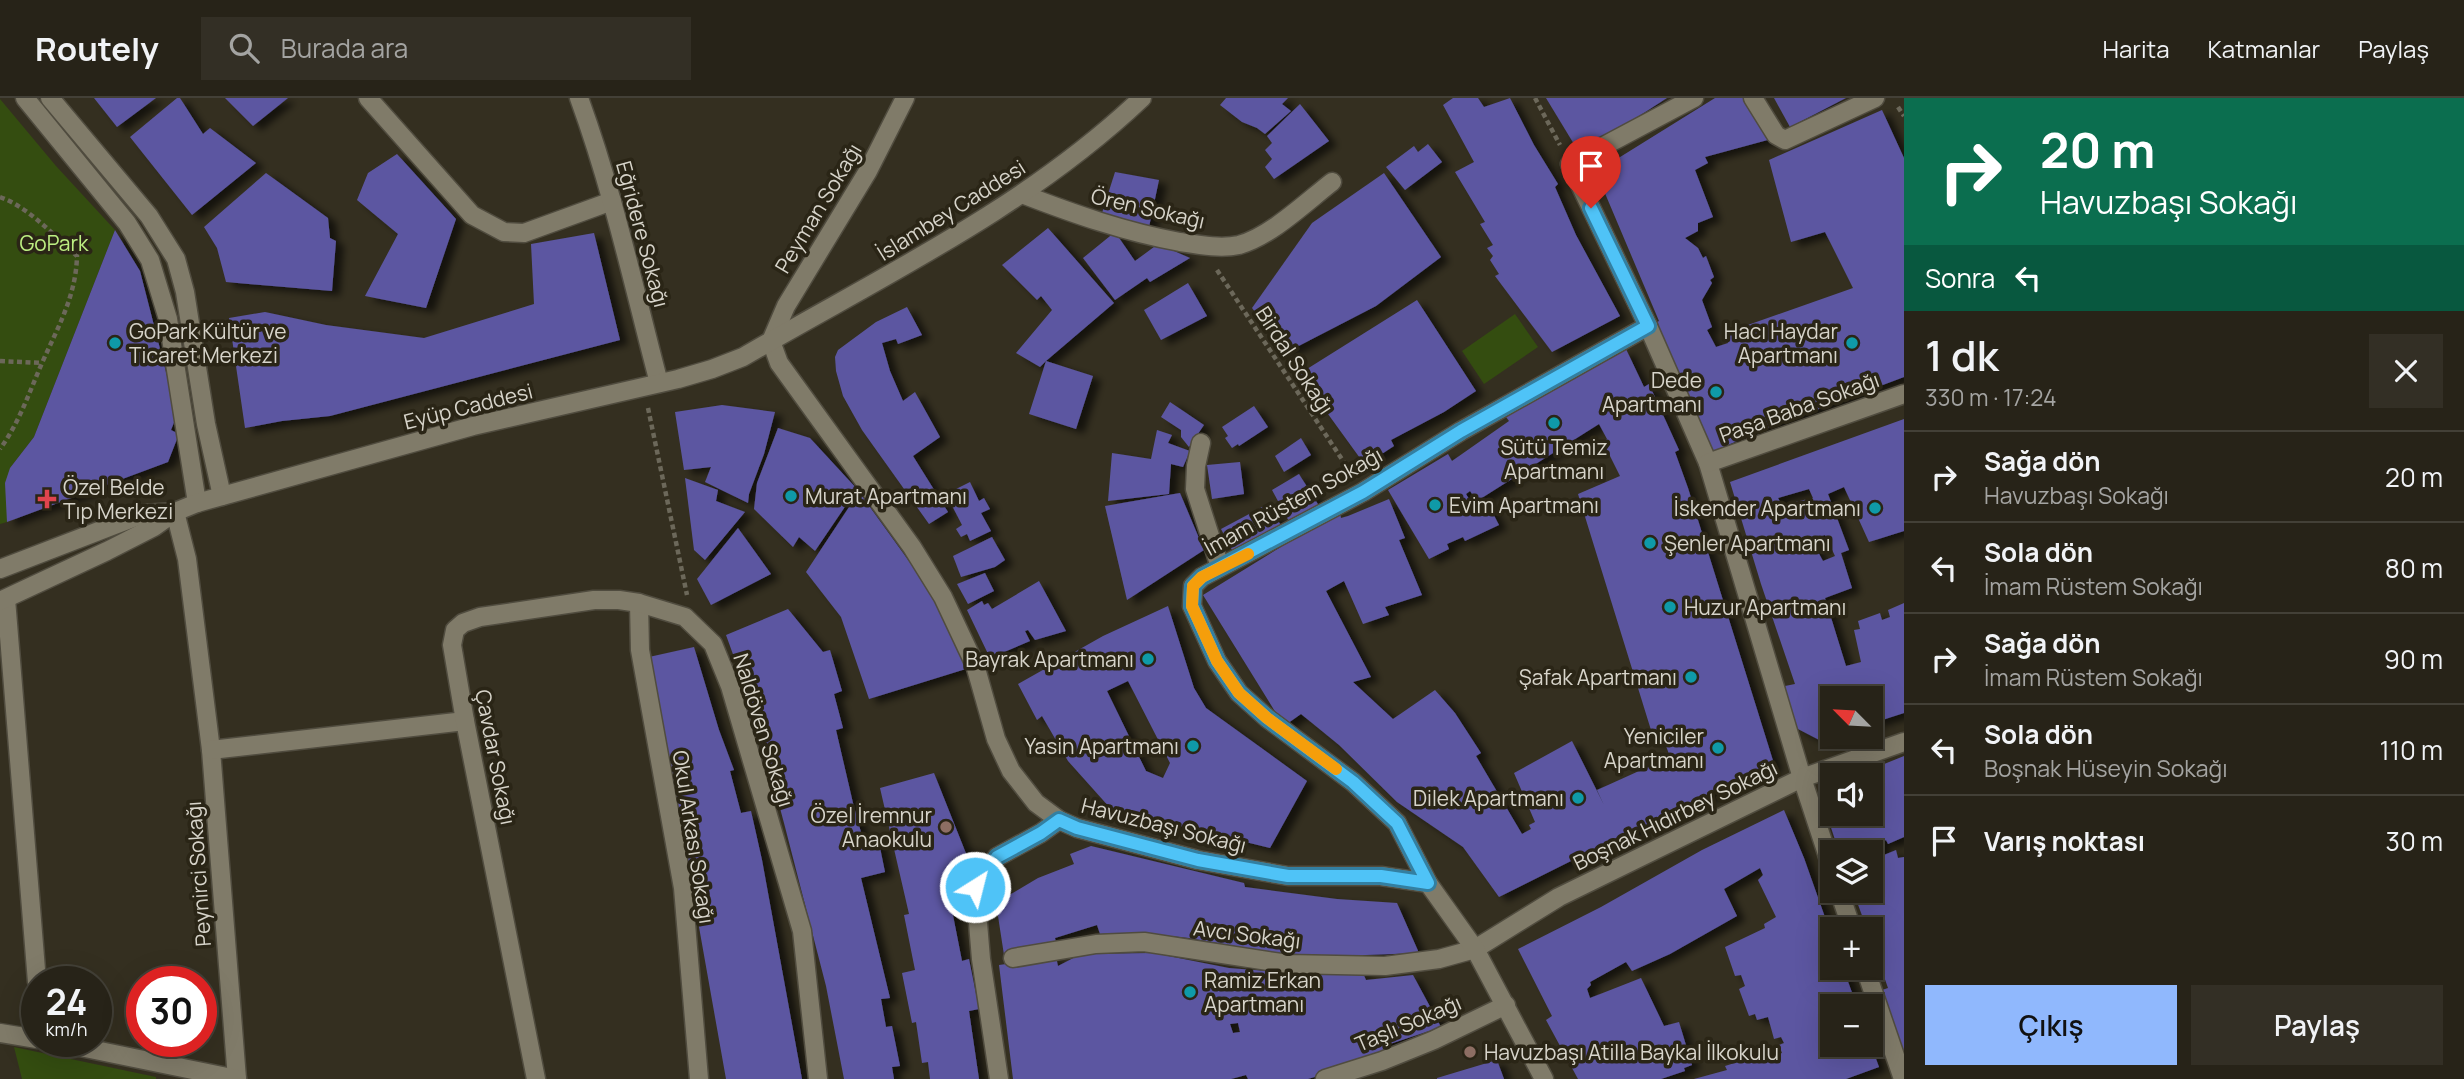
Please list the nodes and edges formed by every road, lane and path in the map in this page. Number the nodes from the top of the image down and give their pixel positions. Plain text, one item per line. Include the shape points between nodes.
1 (25, 98) edge
2 (50, 98) edge
3 (368, 98) edge
4 (579, 98) edge
5 (905, 98) edge
6 (1142, 98) edge
7 (1535, 98) edge
8 (1694, 98) edge
9 (1753, 98) edge
10 (1875, 98) edge
11 (104, 161) junction
12 (1570, 164) junction
13 (87, 174) junction
14 (1332, 182) dead end
15 (1022, 194) junction
16 (0, 197) edge
17 (612, 201) junction
18 (1201, 245) junction
19 (1648, 326) junction
20 (771, 341) junction
21 (0, 361) edge
22 (42, 363) junction
23 (651, 385) junction
24 (1904, 394) edge
25 (1201, 443) dead end
26 (0, 449) edge
27 (1708, 463) junction
28 (1363, 492) junction
29 (222, 496) junction
30 (197, 503) junction
31 (175, 512) junction
32 (1220, 568) junction
33 (0, 569) edge
34 (2, 595) edge
35 (639, 603) junction
36 (685, 617) junction
37 (465, 721) junction
38 (1904, 742) edge
39 (211, 750) junction
40 (1802, 778) junction
41 (1059, 820) junction
42 (1822, 840) edge
43 (1428, 883) junction
44 (1475, 949) junction
45 (1013, 958) dead end
46 (36, 966) edge
47 (1869, 980) edge
48 (1506, 1005) junction
49 (0, 1032) edge
50 (21, 1036) edge
51 (112, 1053) edge
52 (237, 1079) edge
53 (536, 1079) edge
54 (699, 1079) edge
55 (818, 1079) edge
56 (999, 1079) edge
57 (1325, 1079) edge
58 (1544, 1079) edge
59 (1903, 1079) edge

1 - 13 street
2 - 11 street
3 - 17 street via 472,215 504,232 524,233
4 - 17 street, Eğridere Sokağı
5 - 20 street, Peyman Sokağı via 868,172 786,306
6 - 15 street, İslambey Caddesi
7 - 12 path
8 - 12 street
9 - 10 street via 1776,135 1785,140
11 - 13 street
11 - 29 street via 149,216 176,259 186,292
12 - 19 street
13 - 30 street via 133,233 150,260 161,291
14 - 18 street, Ören Sokağı via 1254,239 1237,245
15 - 18 street, Ören Sokağı via 1098,223
15 - 20 street, İslambey Caddesi via 902,269
16 - 22 path via 12,201 78,257 67,309
17 - 23 street, Eğridere Sokağı
18 - 28 path, Birdal Sokağı
19 - 27 street
19 - 28 street, İmam Rüstem Sokağı via 1472,424
20 - 23 street, Eyüp Caddesi via 712,369
20 - 41 street, Havuzbaşı Sokağı via 779,363 943,597 975,665 996,739 1011,771 1036,803
21 - 22 path
22 - 26 path via 21,415
23 - 29 street, Eyüp Caddesi via 473,426
23 - 36 path via 687,596
24 - 27 street, Paşa Baba Sokağı
25 - 32 street via 1195,489
27 - 40 street
28 - 32 street, İmam Rüstem Sokağı
29 - 30 street, Eyüp Caddesi
30 - 31 street, Eyüp Caddesi
31 - 33 street, Eyüp Caddesi via 143,514
31 - 34 street, Eyüp Caddesi via 154,527
31 - 39 street, Peynirci Sokağı via 187,559
32 - 43 street, İmam Rüstem Sokağı via 1193,586 1192,606 1217,661 1239,693 1353,782 1397,823
34 - 46 street
35 - 36 street, Naldöven Sokağı
35 - 37 street, Çavdar Sokağı via 594,600 463,623 454,630 452,645
35 - 54 street, Okul Arkası Sokağı via 640,650 683,888
36 - 55 street, Naldöven Sokağı via 713,645 722,665 802,931
37 - 39 street
37 - 53 street, Çavdar Sokağı
38 - 40 street, Boşnak Hıdırbey Sokağı
39 - 52 street, Peynirci Sokağı
40 - 42 street
40 - 44 street, Boşnak Hıdırbey Sokağı via 1559,897
41 - 43 street, Havuzbaşı Sokağı via 1198,860 1288,876 1381,876
41 - 56 street via 997,857 975,887
43 - 44 street
44 - 45 street, Avcı Sokağı via 1385,966 1288,964 1144,942 1096,944
44 - 48 street
47 - 59 street
48 - 57 street, Taşlı Sokağı via 1434,1040
48 - 58 street
49 - 50 street
51 - 52 street

